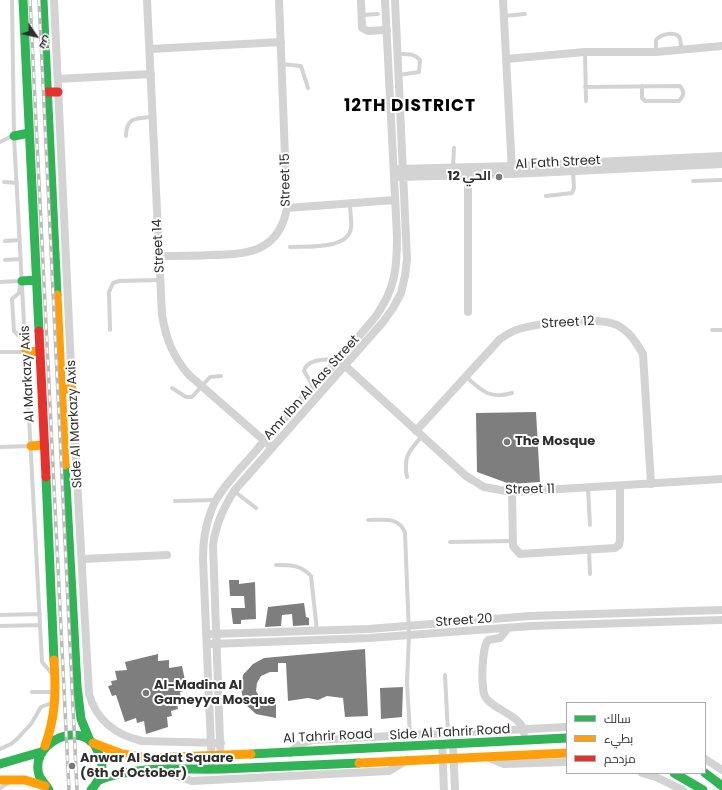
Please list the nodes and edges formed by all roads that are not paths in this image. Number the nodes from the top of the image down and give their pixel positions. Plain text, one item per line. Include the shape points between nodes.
1 (12, 0) edge
2 (23, 0) edge
3 (43, 0) edge
4 (54, 0) edge
5 (147, 0) edge
6 (279, 0) edge
7 (361, 0) edge
8 (385, 0) edge
9 (395, 0) edge
10 (503, 0) edge
11 (378, 14) dead end
12 (525, 14) dead end
13 (361, 15) junction
14 (504, 16) junction
15 (387, 30) junction
16 (281, 42) junction
17 (722, 46) edge
18 (150, 49) junction
19 (681, 50) junction
20 (585, 52) junction
21 (656, 52) junction
22 (398, 54) junction
23 (506, 59) junction
24 (282, 64) junction
25 (151, 74) junction
26 (399, 75) junction
27 (58, 79) junction
28 (642, 86) junction
29 (585, 87) junction
30 (308, 88) dead end
31 (47, 92) junction
32 (58, 92) junction
33 (586, 101) dead end
34 (153, 117) junction
35 (29, 133) junction
36 (14, 136) junction
37 (126, 136) dead end
38 (0, 142) edge
39 (454, 148) dead end
40 (722, 156) edge
41 (722, 164) edge
42 (453, 167) junction
43 (403, 168) junction
44 (393, 169) junction
45 (512, 170) junction
46 (572, 170) junction
47 (468, 171) junction
48 (404, 177) junction
49 (394, 178) junction
50 (722, 180) edge
51 (693, 181) dead end
52 (4, 182) dead end
53 (16, 183) junction
54 (546, 196) dead end
55 (395, 200) junction
56 (350, 203) junction
57 (288, 208) junction
58 (20, 240) junction
59 (5, 241) dead end
60 (290, 247) dead end
61 (159, 256) junction
62 (21, 259) junction
63 (5, 260) dead end
64 (36, 280) junction
65 (160, 280) junction
66 (22, 281) junction
67 (0, 282) edge
68 (468, 312) dead end
69 (110, 330) dead end
70 (712, 330) dead end
71 (722, 330) edge
72 (25, 335) junction
73 (40, 351) junction
74 (0, 352) edge
75 (26, 352) junction
76 (338, 359) junction
77 (345, 366) junction
78 (221, 376) dead end
79 (465, 376) junction
80 (202, 386) junction
81 (313, 386) junction
82 (172, 388) dead end
83 (72, 389) junction
84 (60, 390) junction
85 (512, 393) dead end
86 (419, 434) junction
87 (264, 440) junction
88 (31, 446) junction
89 (44, 446) junction
90 (0, 447) edge
91 (272, 447) junction
92 (407, 477) dead end
93 (722, 479) edge
94 (651, 484) junction
95 (620, 486) junction
96 (588, 488) junction
97 (234, 491) junction
98 (512, 492) junction
99 (216, 500) junction
100 (175, 501) dead end
101 (256, 508) dead end
102 (368, 520) dead end
103 (590, 525) dead end
104 (513, 541) junction
105 (450, 542) dead end
106 (589, 550) junction
107 (167, 554) dead end
108 (82, 559) junction
109 (276, 565) dead end
110 (590, 574) dead end
111 (722, 610) edge
112 (40, 614) junction
113 (0, 615) edge
114 (722, 620) edge
115 (40, 625) junction
116 (0, 626) edge
117 (408, 626) junction
118 (508, 628) junction
119 (317, 631) junction
120 (216, 634) junction
121 (409, 634) junction
122 (207, 635) junction
123 (207, 644) junction
124 (217, 644) junction
125 (444, 675) dead end
126 (56, 677) junction
127 (88, 685) junction
128 (76, 686) junction
129 (32, 692) dead end
130 (56, 692) junction
131 (56, 701) junction
132 (566, 727) edge
133 (524, 729) junction
134 (448, 733) junction
135 (410, 735) junction
136 (566, 738) edge
137 (524, 740) junction
138 (92, 742) junction
139 (211, 743) junction
140 (220, 743) junction
141 (453, 743) junction
142 (442, 744) junction
143 (0, 748) edge
144 (43, 749) junction
145 (290, 753) junction
146 (566, 753) edge
147 (221, 754) junction
148 (211, 755) junction
149 (486, 756) junction
150 (443, 758) junction
151 (454, 758) junction
152 (408, 759) junction
153 (706, 760) edge
154 (566, 762) edge
155 (0, 764) edge
156 (169, 768) junction
157 (212, 769) junction
158 (222, 769) junction
159 (722, 770) edge
160 (646, 774) edge
161 (676, 774) edge
162 (706, 774) edge
163 (0, 780) edge
164 (10, 780) junction
165 (95, 786) edge
166 (722, 786) edge
167 (0, 788) edge
168 (47, 788) edge
169 (444, 790) edge
170 (455, 790) edge
171 (683, 790) edge
172 (703, 790) edge

1 - 36 lane
2 - 35 main road, Al Markazy Axis
3 - 31 main road
4 - 27 street, Side Al Markazy Axis
5 - 18 street, Street 14
6 - 16 street, Street 15
7 - 13 street
8 - 15 street, Amr Ibn Al Aas Street
9 - 22 street, Amr Ibn Al Aas Street
10 - 14 street
11 - 13 lane
12 - 14 lane
13 - 15 street via 364,30
14 - 23 street
15 - 44 street, Amr Ibn Al Aas Street
16 - 18 street
16 - 24 street, Street 15
17 - 19 street
18 - 25 street, Street 14
19 - 21 street
19 - 21 lane via 680,39 674,34 664,35 656,40
20 - 21 street
20 - 23 street
20 - 29 lane
22 - 26 street, Amr Ibn Al Aas Street
22 - 26 lane via 410,54 420,60 419,72
23 - 45 street
24 - 30 lane via 301,66
24 - 57 street, Street 15
25 - 27 street
25 - 34 street, Street 14
26 - 43 street, Amr Ibn Al Aas Street
27 - 32 street, Side Al Markazy Axis
28 - 28 lane via 680,86 684,91 679,101 644,101
28 - 29 lane
29 - 33 lane
31 - 32 main road
31 - 84 main road
32 - 83 street, Side Al Markazy Axis
34 - 37 lane via 135,118 129,122
34 - 61 street, Street 14
35 - 36 main road
35 - 64 main road, Al Markazy Axis
36 - 38 lane
36 - 53 lane
39 - 42 lane
40 - 45 street, Al Fath Street
41 - 46 street, Al Fath Street
42 - 43 street, Al Fath Street
42 - 47 street, Al Fath Street
43 - 44 street, Al Fath Street
43 - 48 street, Amr Ibn Al Aas Street
44 - 49 street, Amr Ibn Al Aas Street
45 - 46 street, Al Fath Street
45 - 47 street, Al Fath Street
46 - 54 lane via 572,194
47 - 48 street, Al Fath Street
47 - 68 street
48 - 49 street, Al Fath Street
48 - 77 street, Amr Ibn Al Aas Street via 407,259 401,293 383,322
49 - 55 street, Amr Ibn Al Aas Street
50 - 51 lane
52 - 53 lane
53 - 58 lane
55 - 56 street
55 - 76 street, Amr Ibn Al Aas Street via 397,259 392,289 376,316
56 - 57 street
56 - 60 lane via 351,229 348,236 335,244
57 - 61 street, Street 15 via 285,221 274,237 248,254
58 - 59 lane
58 - 62 lane
61 - 65 street, Street 14
62 - 63 lane
62 - 66 lane
64 - 66 main road
64 - 73 main road, Al Markazy Axis
65 - 69 lane via 120,281 113,284 109,292
65 - 80 street, Street 14 via 164,326 170,348 178,362
66 - 67 lane
66 - 72 lane
66 - 72 lane via 19,293 12,301 14,331 18,335
70 - 71 lane
72 - 75 lane
73 - 75 main road
73 - 89 main road, Al Markazy Axis
74 - 75 lane
75 - 88 lane
76 - 77 street, Street 11
76 - 81 street, Amr Ibn Al Aas Street
76 - 81 lane via 313,362 305,368 304,371
77 - 86 street, Street 11
77 - 91 street, Amr Ibn Al Aas Street
78 - 80 lane via 210,377
79 - 85 lane via 482,391 491,395 502,396
79 - 86 street, Street 12
79 - 94 street, Street 12 via 500,339 517,329 536,324 600,320 615,324 637,342 643,354
80 - 82 lane via 189,398
80 - 87 street, Street 14
81 - 87 street, Amr Ibn Al Aas Street
83 - 84 main road
83 - 108 street, Side Al Markazy Axis
84 - 128 main road
86 - 92 lane via 408,451 405,469
86 - 98 street, Street 11 via 475,482 494,490
87 - 91 street, Street 14
87 - 99 street, Amr Ibn Al Aas Street
88 - 89 main road
88 - 90 lane
88 - 112 lane
89 - 126 main road, Al Markazy Axis
91 - 97 street, Amr Ibn Al Aas Street
93 - 94 street, Street 11
94 - 95 street, Street 11
95 - 96 street, Street 11
95 - 106 street via 619,545 614,548
96 - 98 street, Street 11
96 - 103 lane
97 - 101 lane
97 - 120 street, Amr Ibn Al Aas Street via 216,526 213,545
98 - 104 street
99 - 100 lane
99 - 122 street, Amr Ibn Al Aas Street via 208,519 203,542
102 - 117 lane via 394,520 405,533
104 - 105 lane
104 - 106 street via 515,551 520,554
106 - 110 lane
107 - 108 street
108 - 127 street, Side Al Markazy Axis
109 - 119 lane via 296,566 305,569 311,576
111 - 117 street, Street 20 via 530,616
112 - 113 lane
112 - 115 lane
114 - 118 street, Street 20
115 - 116 lane
115 - 126 lane via 42,662
117 - 119 street, Street 20
117 - 121 lane
118 - 121 street, Street 20
118 - 133 street via 500,638 488,640 485,644 482,657 484,693 486,698
119 - 120 street, Street 20
120 - 122 street, Street 20
120 - 124 street, Amr Ibn Al Aas Street
121 - 124 street, Street 20
121 - 135 lane via 407,683
122 - 123 street, Amr Ibn Al Aas Street
123 - 124 street, Street 20
123 - 139 street, Amr Ibn Al Aas Street
124 - 140 street, Amr Ibn Al Aas Street
125 - 134 lane
126 - 130 main road, Al Markazy Axis
127 - 128 main road
127 - 139 street, Side Al Markazy Axis via 91,701 101,718 130,738 142,741
128 - 138 main road via 81,719
129 - 130 lane
130 - 131 main road, Al Markazy Axis
131 - 143 lane via 41,707 31,724 18,738
131 - 144 main road, Al Markazy Axis via 52,726
132 - 133 street, Side Al Tahrir Road
133 - 134 street, Side Al Tahrir Road
133 - 137 street
134 - 135 street, Side Al Tahrir Road
135 - 145 street, Side Al Tahrir Road via 304,742
136 - 137 main road, Al Tahrir Road
137 - 141 main road, Al Tahrir Road
138 - 144 main road, Al Tahrir Road via 70,734 56,737
138 - 148 main road, Al Tahrir Road via 135,757
138 - 165 main road via 102,760
139 - 140 street, Side Al Markazy Axis
139 - 148 street, Amr Ibn Al Aas Street
140 - 147 street, Amr Ibn Al Aas Street
141 - 142 main road, Al Tahrir Road
141 - 151 street
142 - 145 main road, Al Tahrir Road
142 - 150 street
144 - 155 main road, Al Tahrir Road via 22,759
144 - 168 main road, Al Markazy Axis via 38,766 41,780
145 - 147 main road, Al Tahrir Road
146 - 149 main road, Al Tahrir Road
147 - 148 main road, Al Tahrir Road
147 - 158 street, Amr Ibn Al Aas Street
148 - 157 street, Amr Ibn Al Aas Street
149 - 151 main road, Al Tahrir Road
149 - 154 street, Side Al Tahrir Road via 504,764
150 - 151 main road, Al Tahrir Road
150 - 152 main road, Al Tahrir Road
150 - 169 street
151 - 170 street
152 - 156 street, Side Al Tahrir Road via 389,771 192,781 177,776
152 - 158 main road, Al Tahrir Road
153 - 159 street
156 - 157 main road, Al Tahrir Road
156 - 165 main road, Al Tahrir Road via 133,770
157 - 158 main road, Al Tahrir Road
160 - 171 street
161 - 172 main road
162 - 166 main road
163 - 164 main road
164 - 167 lane
164 - 168 main road via 33,781

